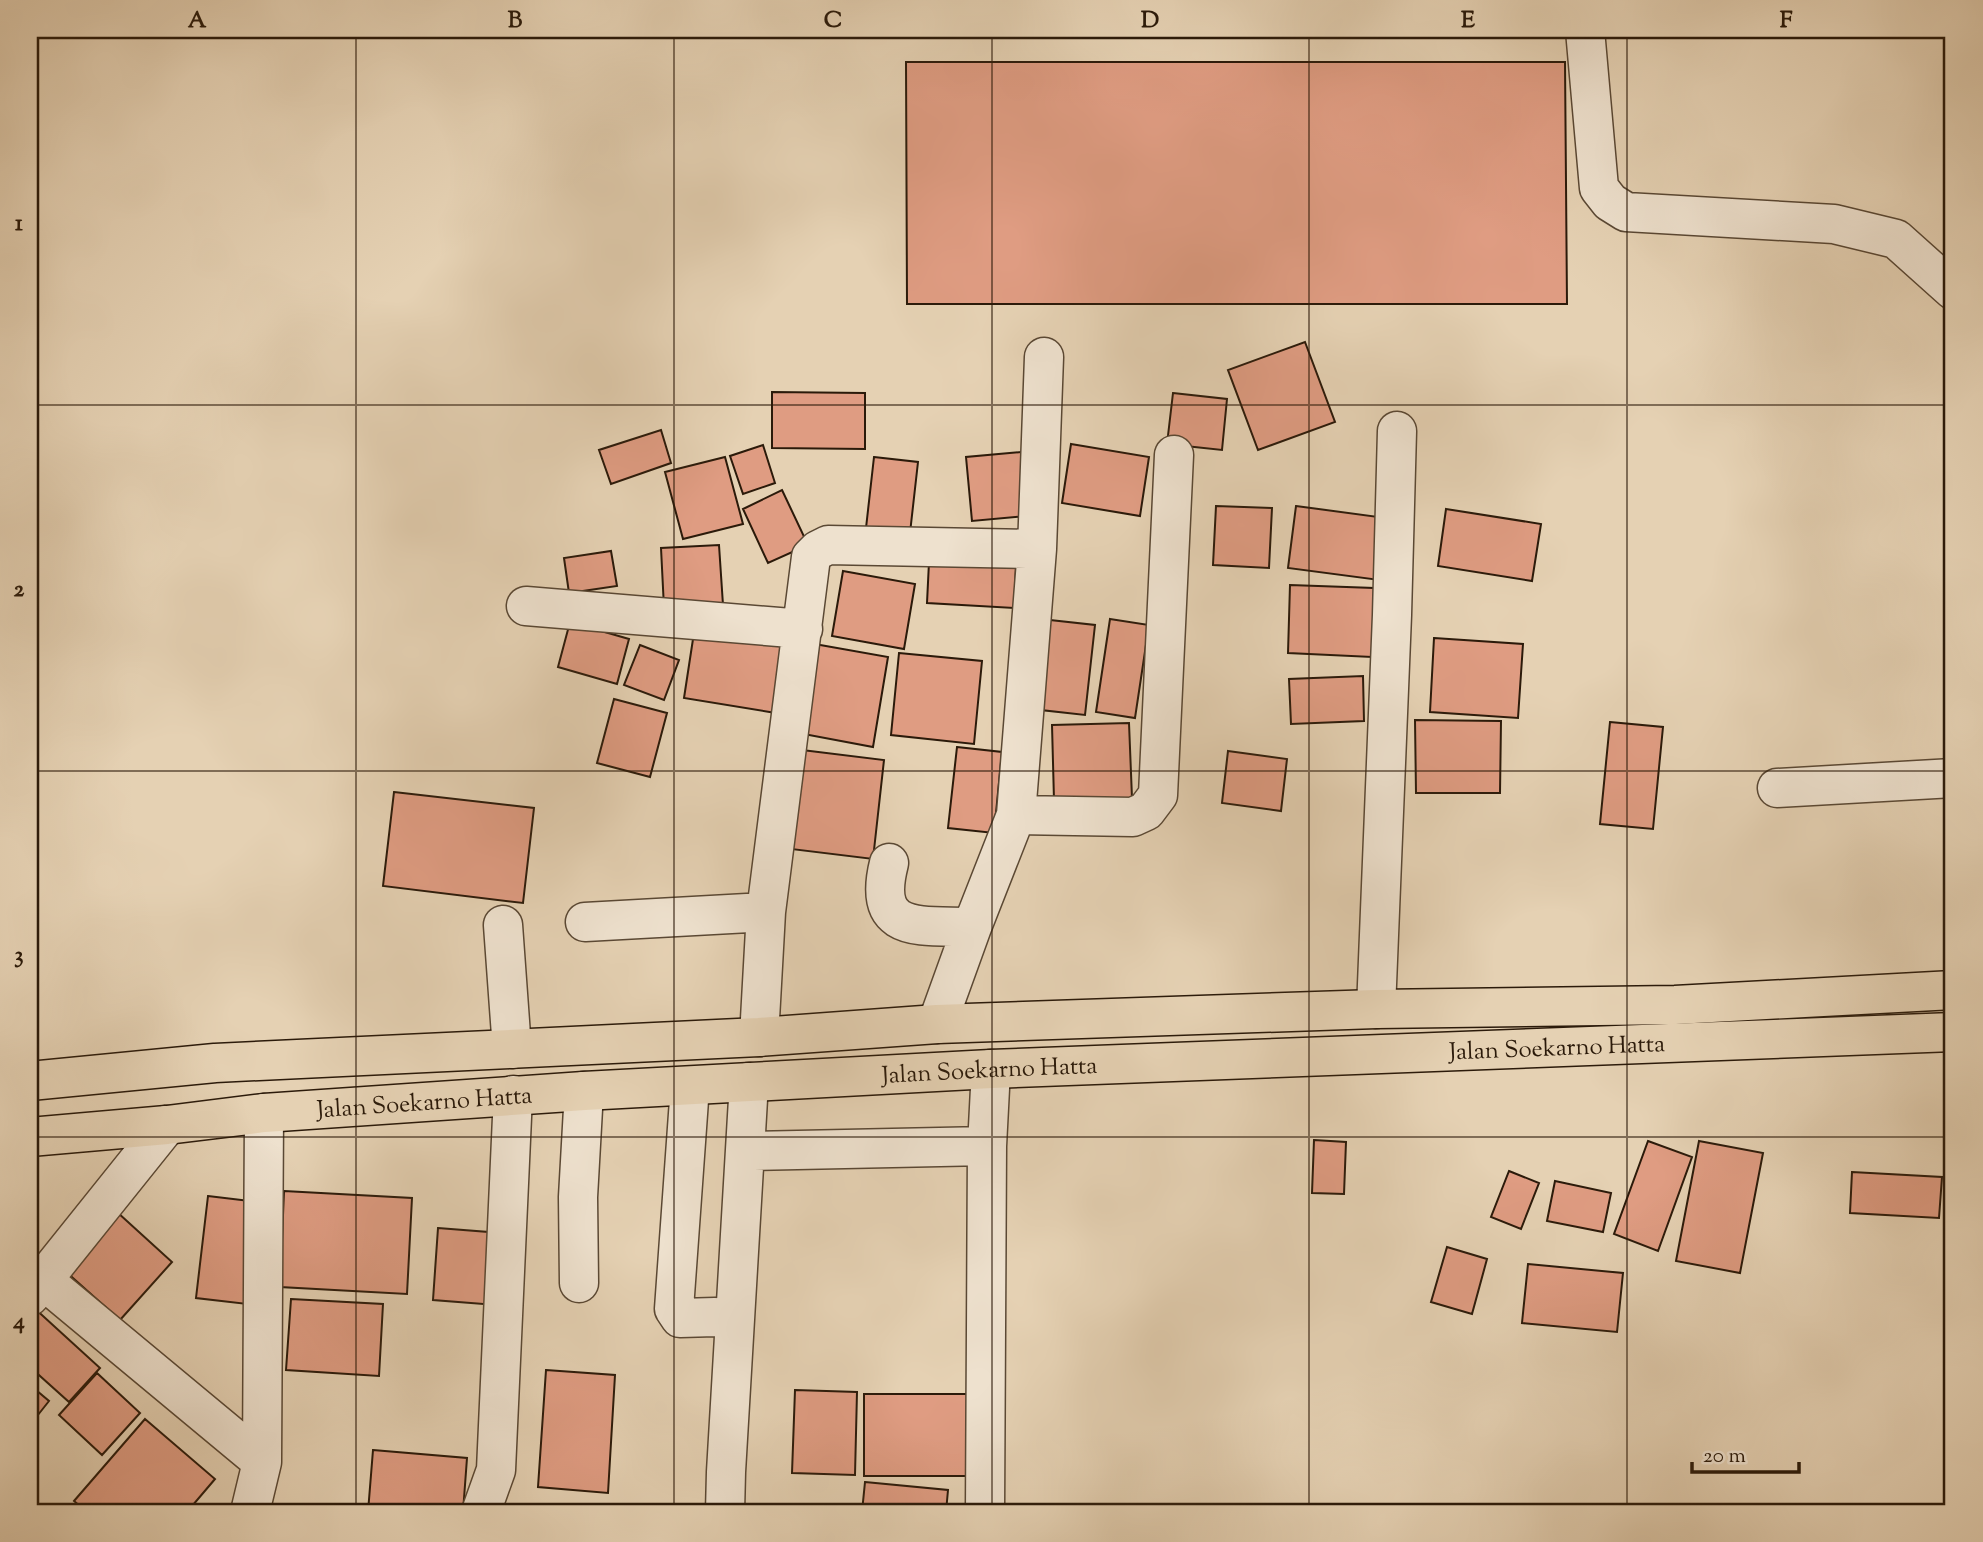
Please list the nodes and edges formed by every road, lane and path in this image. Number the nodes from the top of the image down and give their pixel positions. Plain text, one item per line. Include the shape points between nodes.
1 (1585, 30) edge
2 (1953, 290) edge
3 (1044, 357) dead end
4 (1397, 431) dead end
5 (1174, 455) dead end
6 (1037, 549) junction
7 (526, 606) dead end
8 (803, 629) junction
9 (1953, 778) edge
10 (1777, 788) dead end
11 (1016, 815) junction
12 (889, 863) dead end
13 (766, 912) junction
14 (585, 922) dead end
15 (503, 925) dead end
16 (972, 928) junction
17 (1953, 990) edge
18 (1376, 1009) junction
19 (937, 1024) junction
20 (1953, 1032) edge
21 (759, 1037) junction
22 (512, 1049) junction
23 (991, 1069) junction
24 (30, 1081) edge
25 (749, 1082) junction
26 (690, 1086) junction
27 (584, 1091) junction
28 (513, 1095) junction
29 (264, 1113) junction
30 (167, 1125) junction
31 (30, 1137) edge
32 (987, 1146) junction
33 (745, 1150) junction
34 (579, 1283) dead end
35 (37, 1288) edge
36 (715, 1317) dead end
37 (262, 1462) junction
38 (250, 1512) edge
39 (481, 1512) edge
40 (725, 1512) edge
41 (985, 1512) edge

1 - 2 street via 1599,188 1610,202 1626,212 1834,223 1896,239
3 - 6 street
4 - 18 street
5 - 11 street via 1158,795 1146,811 1133,817
6 - 8 street via 828,545 811,557
6 - 11 street
7 - 8 street
8 - 13 street
9 - 10 street
11 - 16 street
12 - 16 street via 883,885 887,907 902,922
13 - 14 street
13 - 21 street
15 - 22 street
16 - 19 street
17 - 18 highway, Jalan Soekarno Hatta via 1675,1005
18 - 19 highway, Jalan Soekarno Hatta
19 - 21 highway, Jalan Soekarno Hatta
20 - 23 highway, Jalan Soekarno Hatta
21 - 22 highway, Jalan Soekarno Hatta
22 - 24 highway, Jalan Soekarno Hatta via 215,1063
23 - 25 highway, Jalan Soekarno Hatta
23 - 32 street
25 - 26 highway, Jalan Soekarno Hatta
25 - 33 street
26 - 27 highway, Jalan Soekarno Hatta
26 - 36 street via 674,1309 680,1318
27 - 28 highway, Jalan Soekarno Hatta
27 - 34 street
28 - 29 highway, Jalan Soekarno Hatta
28 - 39 street via 496,1470
29 - 30 highway, Jalan Soekarno Hatta
29 - 37 street
30 - 31 highway, Jalan Soekarno Hatta
30 - 35 street
32 - 33 street
32 - 41 street
33 - 40 street
35 - 37 street
37 - 38 street

